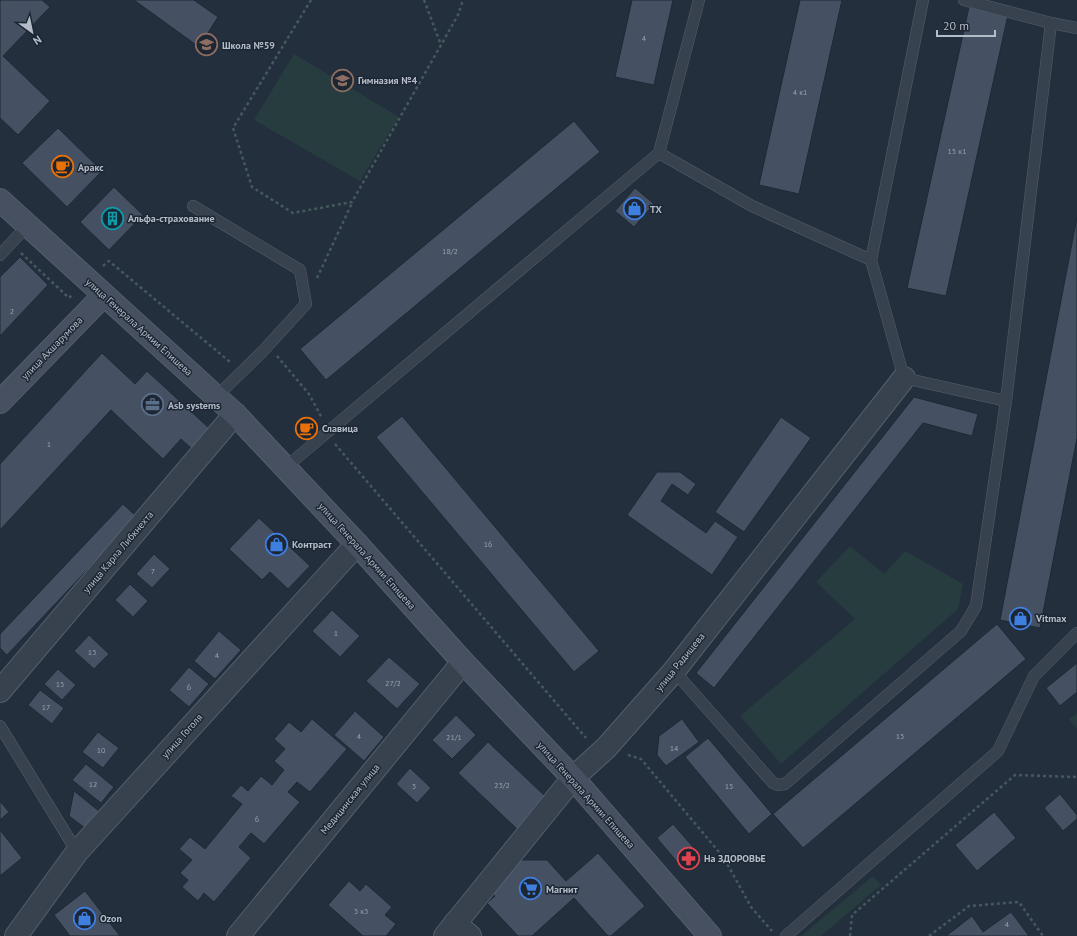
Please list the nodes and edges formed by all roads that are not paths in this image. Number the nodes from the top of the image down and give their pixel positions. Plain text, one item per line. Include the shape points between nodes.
1 (699, 0) edge
2 (923, 0) edge
3 (964, 0) edge
4 (1051, 24) junction
5 (1077, 28) edge
6 (659, 153) junction
7 (0, 200) edge
8 (192, 206) dead end
9 (27, 226) junction
10 (0, 255) edge
11 (871, 260) junction
12 (104, 295) junction
13 (904, 378) junction
14 (216, 397) junction
15 (0, 402) edge
16 (1006, 402) junction
17 (235, 414) junction
18 (286, 467) junction
19 (357, 544) junction
20 (1077, 633) edge
21 (462, 662) junction
22 (674, 671) junction
23 (0, 691) edge
24 (0, 726) edge
25 (573, 778) junction
26 (77, 852) junction
27 (457, 932) edge
28 (16, 936) edge
29 (238, 936) edge
30 (710, 936) edge
31 (786, 936) edge

1 - 6 lane
2 - 11 lane
3 - 4 lane
4 - 5 lane
4 - 16 lane
6 - 11 lane via 752,206
6 - 18 lane
7 - 9 main road, улица Генерала Армии Епишева
8 - 14 lane via 300,270 306,304
9 - 10 lane
9 - 12 main road, улица Генерала Армии Епишева
11 - 13 lane
12 - 14 main road, улица Генерала Армии Епишева
12 - 15 main road, улица Ахшарумова
13 - 16 lane
13 - 22 street, улица Радищева
14 - 17 main road, улица Генерала Армии Епишева
16 - 22 lane via 976,606 969,619 961,631 790,780 784,784 773,783
17 - 18 main road, улица Генерала Армии Епишева
17 - 23 street, улица Карла Либкнехта
18 - 19 main road, улица Генерала Армии Епишева
19 - 21 main road, улица Генерала Армии Епишева
19 - 26 street, улица Гоголя
20 - 31 lane via 1034,676 998,751
21 - 25 main road, улица Генерала Армии Епишева
21 - 29 street, Медицинская улица
22 - 25 street, улица Радищева via 606,748
24 - 26 lane
25 - 27 street, улица Радищева
25 - 30 main road, улица Генерала Армии Епишева
26 - 28 street, улица Гоголя

